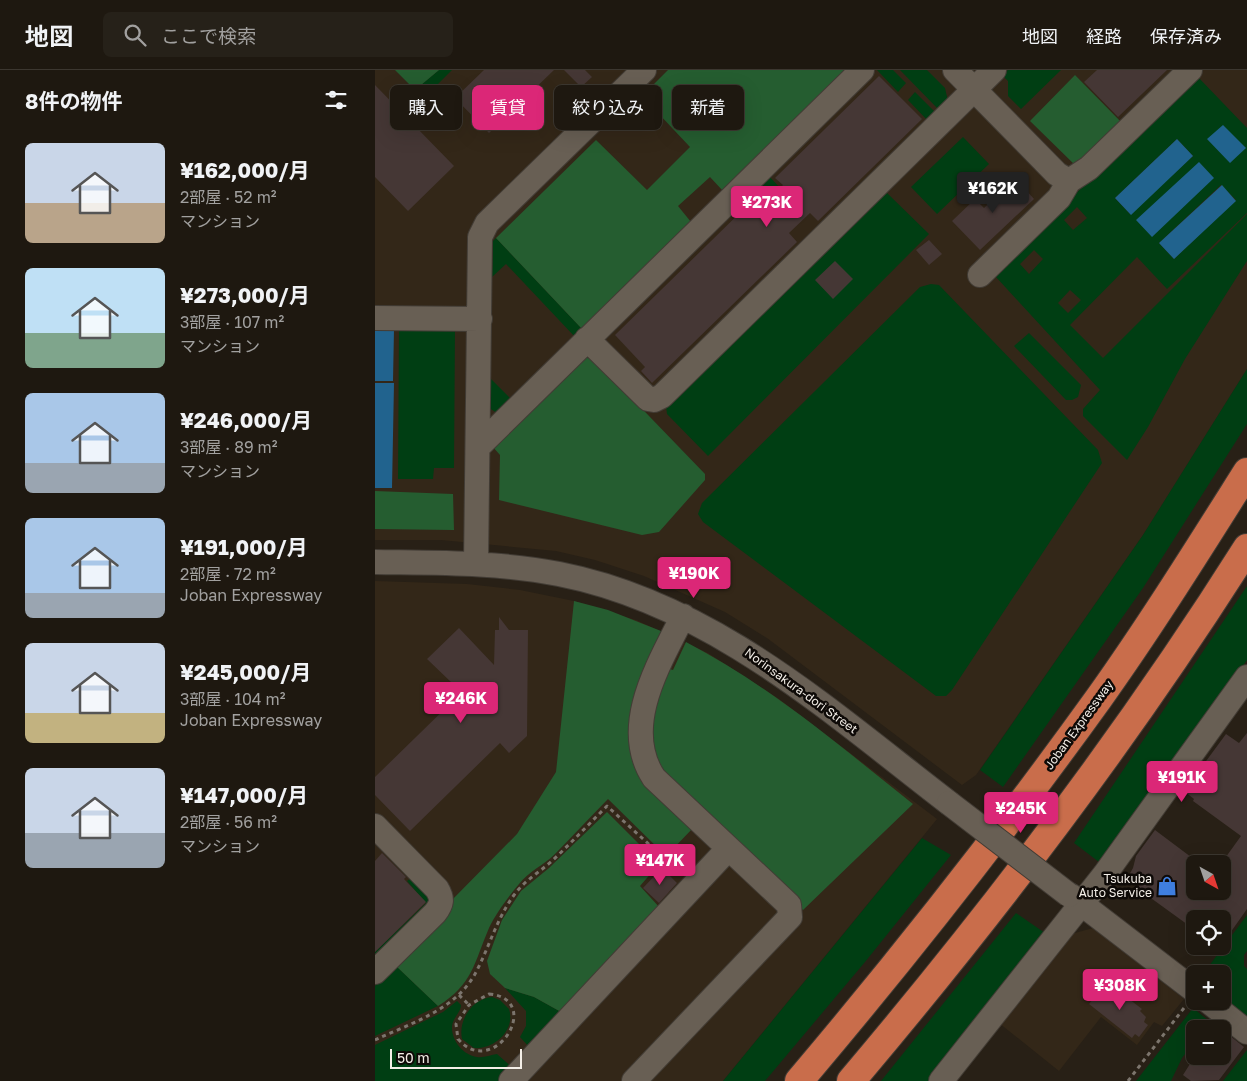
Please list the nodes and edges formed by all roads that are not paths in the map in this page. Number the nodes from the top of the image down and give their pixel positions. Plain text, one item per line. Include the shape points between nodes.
1 (643, 70) edge
2 (862, 70) edge
3 (955, 70) edge
4 (995, 70) edge
5 (1190, 70) edge
6 (974, 90) junction
7 (1069, 180) junction
8 (981, 275) dead end
9 (375, 318) edge
10 (480, 318) junction
11 (587, 339) junction
12 (477, 446) junction
13 (1247, 472) edge
14 (1247, 548) edge
15 (375, 562) edge
16 (476, 564) junction
17 (683, 616) junction
18 (1247, 677) edge
19 (375, 826) edge
20 (728, 849) junction
21 (1076, 900) junction
22 (375, 972) edge
23 (1186, 991) edge
24 (1213, 1010) edge
25 (1247, 1032) edge
26 (511, 1081) edge
27 (634, 1081) edge
28 (799, 1081) edge
29 (851, 1081) edge
30 (941, 1081) edge

1 - 10 street via 487,223 480,237
2 - 11 street
3 - 6 street
4 - 6 street
5 - 7 street via 1089,168
6 - 7 street via 1060,177
6 - 11 street via 662,396 648,399
7 - 8 street via 1059,198
9 - 10 street
10 - 12 street
11 - 12 street
12 - 16 street
13 - 28 highway, Joban Expressway via 1100,697 978,862
14 - 29 highway via 1135,716 1016,878
15 - 16 street, Norinsakura-dori Street
16 - 17 street, Norinsakura-dori Street via 561,574 610,588
17 - 20 street via 659,664 643,710 639,731 641,753 654,778
17 - 21 street, Norinsakura-dori Street, bridge via 741,647 785,677
18 - 21 street via 1181,772
19 - 22 street via 441,896 441,905 435,913
20 - 26 street
20 - 27 street via 789,905 790,917
21 - 23 street, Norinsakura-dori Street
21 - 30 street
24 - 25 street, Norinsakura-dori Street

